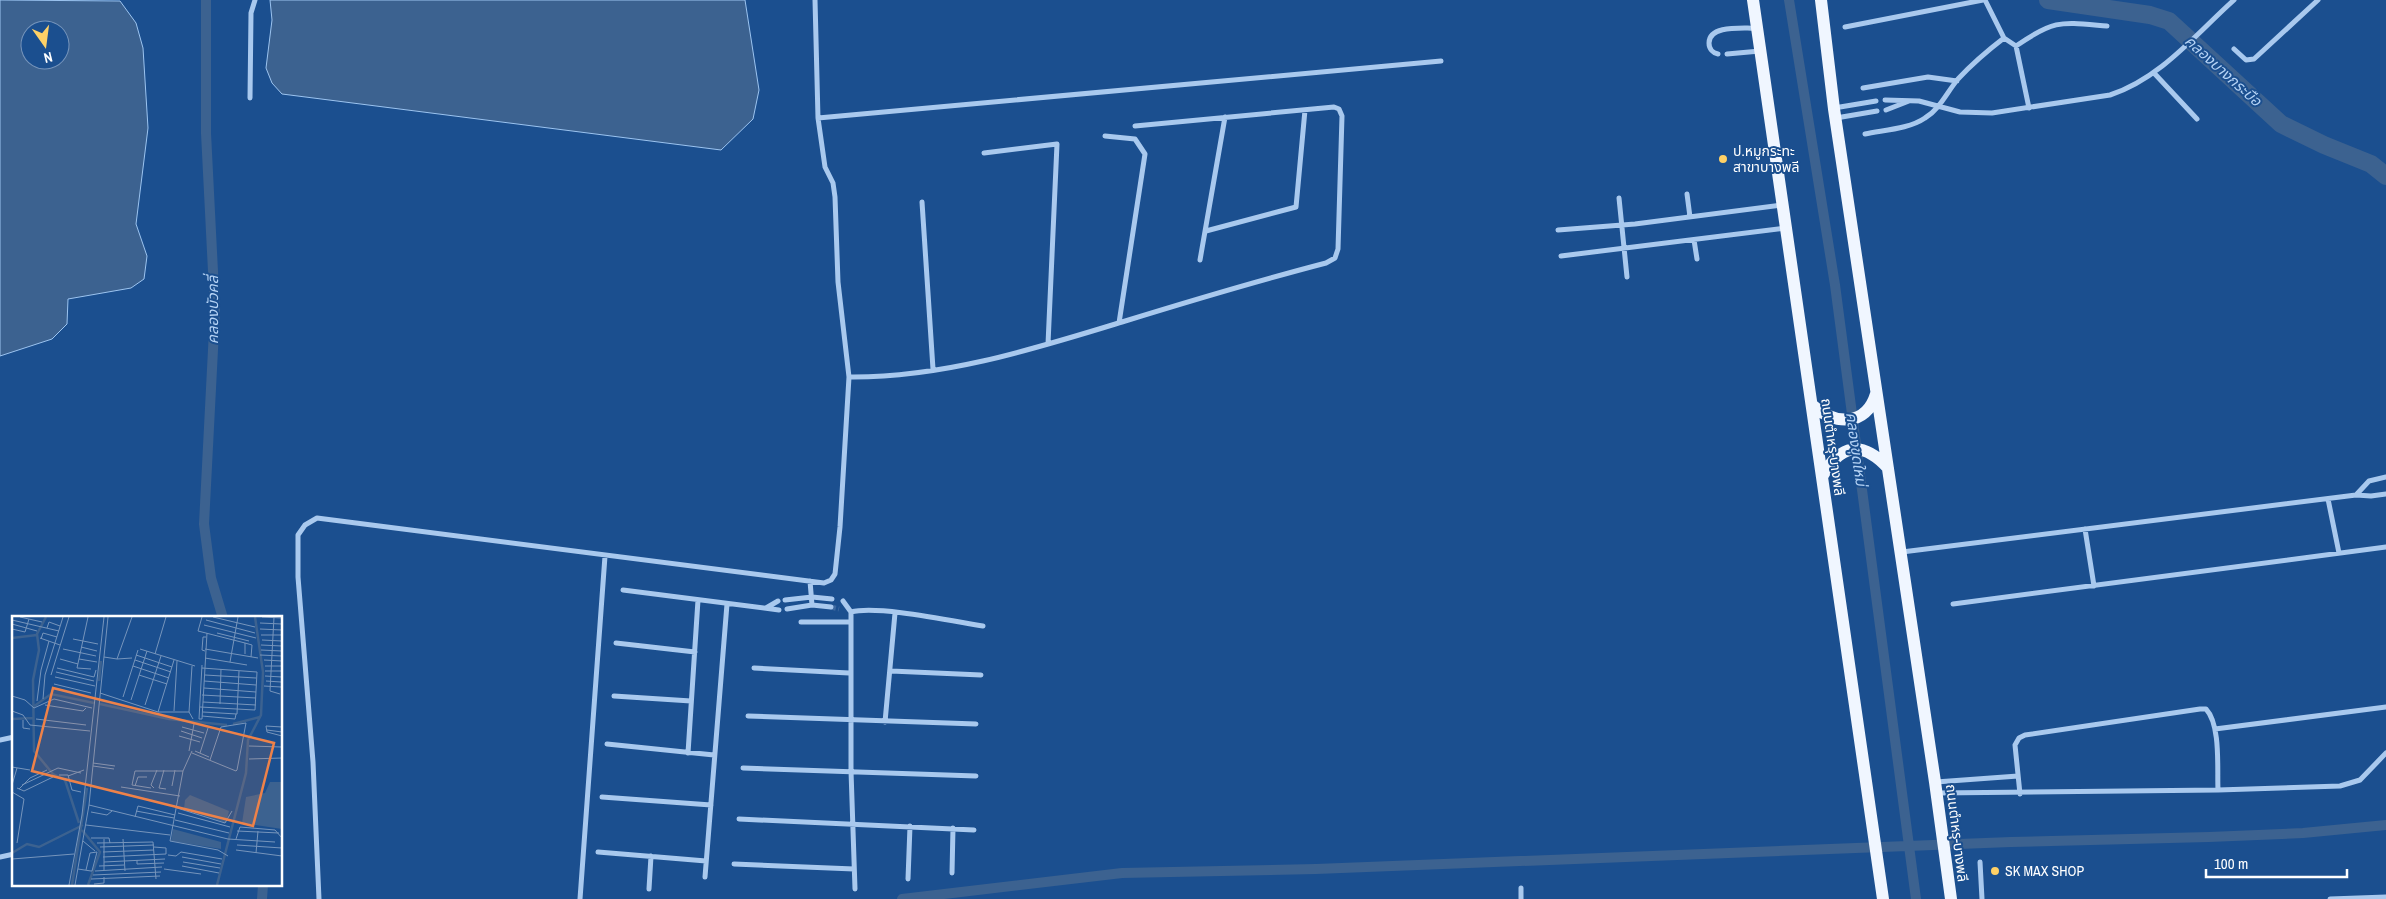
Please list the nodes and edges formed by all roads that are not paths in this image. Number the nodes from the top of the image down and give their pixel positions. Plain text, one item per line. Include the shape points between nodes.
1 (255, 0) edge
2 (815, 0) edge
3 (1753, 0) edge
4 (1821, 0) edge
5 (1984, 0) edge
6 (2234, 0) edge
7 (2318, 0) edge
8 (2107, 26) dead end
9 (1845, 27) dead end
10 (1757, 28) junction
11 (2004, 38) junction
12 (2016, 46) junction
13 (2234, 49) dead end
14 (1760, 50) junction
15 (1718, 54) dead end
16 (1727, 54) dead end
17 (1441, 61) dead end
18 (2154, 73) junction
19 (1956, 81) junction
20 (1863, 88) dead end
21 (250, 98) dead end
22 (1885, 100) dead end
23 (1876, 101) dead end
24 (1909, 101) junction
25 (1939, 105) junction
26 (2029, 108) junction
27 (1304, 110) junction
28 (1886, 110) dead end
29 (1877, 111) dead end
30 (1835, 113) junction
31 (1225, 117) junction
32 (818, 118) junction
33 (2197, 119) dead end
34 (1135, 126) dead end
35 (1865, 134) dead end
36 (1105, 136) dead end
37 (984, 153) dead end
38 (1687, 194) dead end
39 (1619, 198) dead end
40 (922, 202) dead end
41 (1783, 205) junction
42 (1690, 217) junction
43 (1622, 225) junction
44 (1786, 228) junction
45 (1558, 230) dead end
46 (1206, 232) junction
47 (1694, 240) junction
48 (1624, 248) junction
49 (1561, 256) dead end
50 (1200, 260) dead end
51 (1697, 260) dead end
52 (1627, 277) dead end
53 (1119, 323) junction
54 (1048, 344) junction
55 (933, 369) junction
56 (848, 377) junction
57 (1877, 392) junction
58 (1812, 405) junction
59 (1888, 468) junction
60 (1822, 477) junction
61 (2386, 477) edge
62 (2356, 494) junction
63 (2386, 494) edge
64 (2328, 499) junction
65 (2085, 529) junction
66 (2386, 547) edge
67 (1901, 552) junction
68 (2339, 553) junction
69 (605, 556) junction
70 (810, 581) junction
71 (2094, 586) junction
72 (623, 590) dead end
73 (812, 597) junction
74 (832, 599) tunnel mouth
75 (698, 600) junction
76 (785, 600) dead end
77 (778, 601) dead end
78 (843, 601) dead end
79 (727, 604) junction
80 (1953, 604) dead end
81 (812, 605) junction
82 (846, 607) junction
83 (766, 608) junction
84 (831, 608) tunnel mouth
85 (787, 609) dead end
86 (839, 609) tunnel mouth
87 (779, 610) dead end
88 (851, 612) junction
89 (895, 613) junction
90 (801, 622) dead end
91 (851, 622) junction
92 (983, 626) dead end
93 (616, 643) dead end
94 (694, 652) junction
95 (754, 668) dead end
96 (891, 671) junction
97 (849, 673) junction
98 (981, 675) dead end
99 (614, 696) dead end
100 (691, 700) junction
101 (2386, 706) edge
102 (748, 716) dead end
103 (850, 721) junction
104 (885, 722) junction
105 (976, 724) dead end
106 (2215, 729) junction
107 (607, 744) dead end
108 (688, 752) junction
109 (2386, 753) edge
110 (714, 755) junction
111 (743, 768) dead end
112 (851, 770) junction
113 (976, 776) dead end
114 (2018, 776) junction
115 (1936, 787) junction
116 (2218, 790) junction
117 (2020, 794) junction
118 (602, 797) dead end
119 (711, 805) junction
120 (739, 819) dead end
121 (852, 823) junction
122 (910, 826) junction
123 (953, 828) junction
124 (974, 830) dead end
125 (598, 852) dead end
126 (651, 856) junction
127 (706, 861) junction
128 (1980, 862) dead end
129 (734, 864) dead end
130 (854, 869) junction
131 (952, 873) dead end
132 (705, 877) dead end
133 (908, 879) dead end
134 (1521, 888) dead end
135 (649, 889) dead end
136 (854, 890) dead end
137 (2386, 897) edge
138 (319, 899) edge
139 (580, 899) edge
140 (1521, 899) edge
141 (1883, 899) edge
142 (1950, 899) edge
143 (1982, 899) edge
144 (2330, 899) edge

1 - 21 street via 251,13
2 - 32 street
3 - 10 main road, ถนนตำหรุ-บางพลี
4 - 30 main road, ถนนตำหรุ-บางพลี
5 - 9 street
5 - 11 street
6 - 18 street
7 - 13 street via 2254,59 2246,60
8 - 12 street via 2055,24 2037,31
10 - 14 main road, ถนนตำหรุ-บางพลี
10 - 15 street via 1714,33 1708,46
11 - 12 street
11 - 19 street
12 - 26 street
14 - 16 street
14 - 41 main road, ถนนตำหรุ-บางพลี
17 - 32 street
18 - 26 street via 2128,89 2110,95
18 - 33 street
19 - 20 street via 1928,77
19 - 25 street
22 - 24 street
23 - 30 street
24 - 25 street
24 - 28 street
25 - 26 street via 1960,112 1992,113
25 - 35 street via 1926,118 1912,124
27 - 31 street
27 - 46 street via 1296,207
27 - 53 street via 1334,107 1341,112 1338,249 1335,258
29 - 30 street
30 - 57 main road, ถนนตำหรุ-บางพลี
31 - 34 street
31 - 46 street
32 - 56 street via 823,157 835,197 838,282
36 - 53 street via 1135,139 1145,154
37 - 54 street via 1057,144
38 - 42 street
39 - 43 street
40 - 55 street
41 - 42 street
41 - 44 main road, ถนนตำหรุ-บางพลี
42 - 43 street
43 - 45 street
43 - 48 street
44 - 47 street
44 - 58 main road, ถนนตำหรุ-บางพลี
46 - 50 street
47 - 48 street
47 - 51 street
48 - 49 street
48 - 52 street
53 - 54 street
54 - 55 street via 977,363
55 - 56 street
56 - 70 street via 835,574 824,583
57 - 58 main road via 1873,405 1865,414 1852,419 1834,420
57 - 59 main road, ถนนตำหรุ-บางพลี
58 - 60 main road, ถนนตำหรุ-บางพลี
59 - 60 main road via 1865,449 1849,451 1829,464
59 - 67 main road, ถนนตำหรุ-บางพลี
60 - 141 main road, ถนนตำหรุ-บางพลี
61 - 62 street via 2369,480
62 - 63 street
62 - 64 street
64 - 65 street
64 - 68 street
65 - 67 street
65 - 71 street
66 - 68 street
67 - 115 main road, ถนนตำหรุ-บางพลี
68 - 71 street
69 - 70 street
69 - 138 street via 317,518 305,525 298,535 298,577 313,762
69 - 139 street
70 - 73 street
71 - 80 street
72 - 75 street
73 - 74 street
73 - 76 street
73 - 81 street
75 - 79 street
75 - 94 street
77 - 83 street
78 - 82 street
79 - 83 street
79 - 110 street
81 - 84 street
81 - 85 street
82 - 86 street
82 - 88 street
83 - 87 street
88 - 89 street
88 - 91 street
89 - 92 street
89 - 96 street
90 - 91 street
91 - 97 street
93 - 94 street
94 - 100 street
95 - 97 street
96 - 98 street
96 - 104 street
97 - 103 street
99 - 100 street
100 - 108 street
101 - 106 street
102 - 103 street
103 - 104 street
103 - 112 street
104 - 105 street
106 - 114 street via 2212,715 2200,709 2025,735 2015,745
106 - 116 street
107 - 108 street
108 - 110 street
109 - 116 street via 2360,780 2340,786
110 - 119 street
111 - 112 street
112 - 113 street
112 - 121 street
114 - 115 street
114 - 117 street
115 - 117 street
115 - 142 main road, ถนนตำหรุ-บางพลี
116 - 117 street
118 - 119 street
119 - 127 street
120 - 121 street
121 - 122 street
121 - 130 street
122 - 123 street
122 - 133 street
123 - 124 street
123 - 131 street
125 - 126 street
126 - 127 street
126 - 135 street
127 - 132 street
128 - 143 street
129 - 130 street
130 - 136 street
134 - 140 street
137 - 144 street

